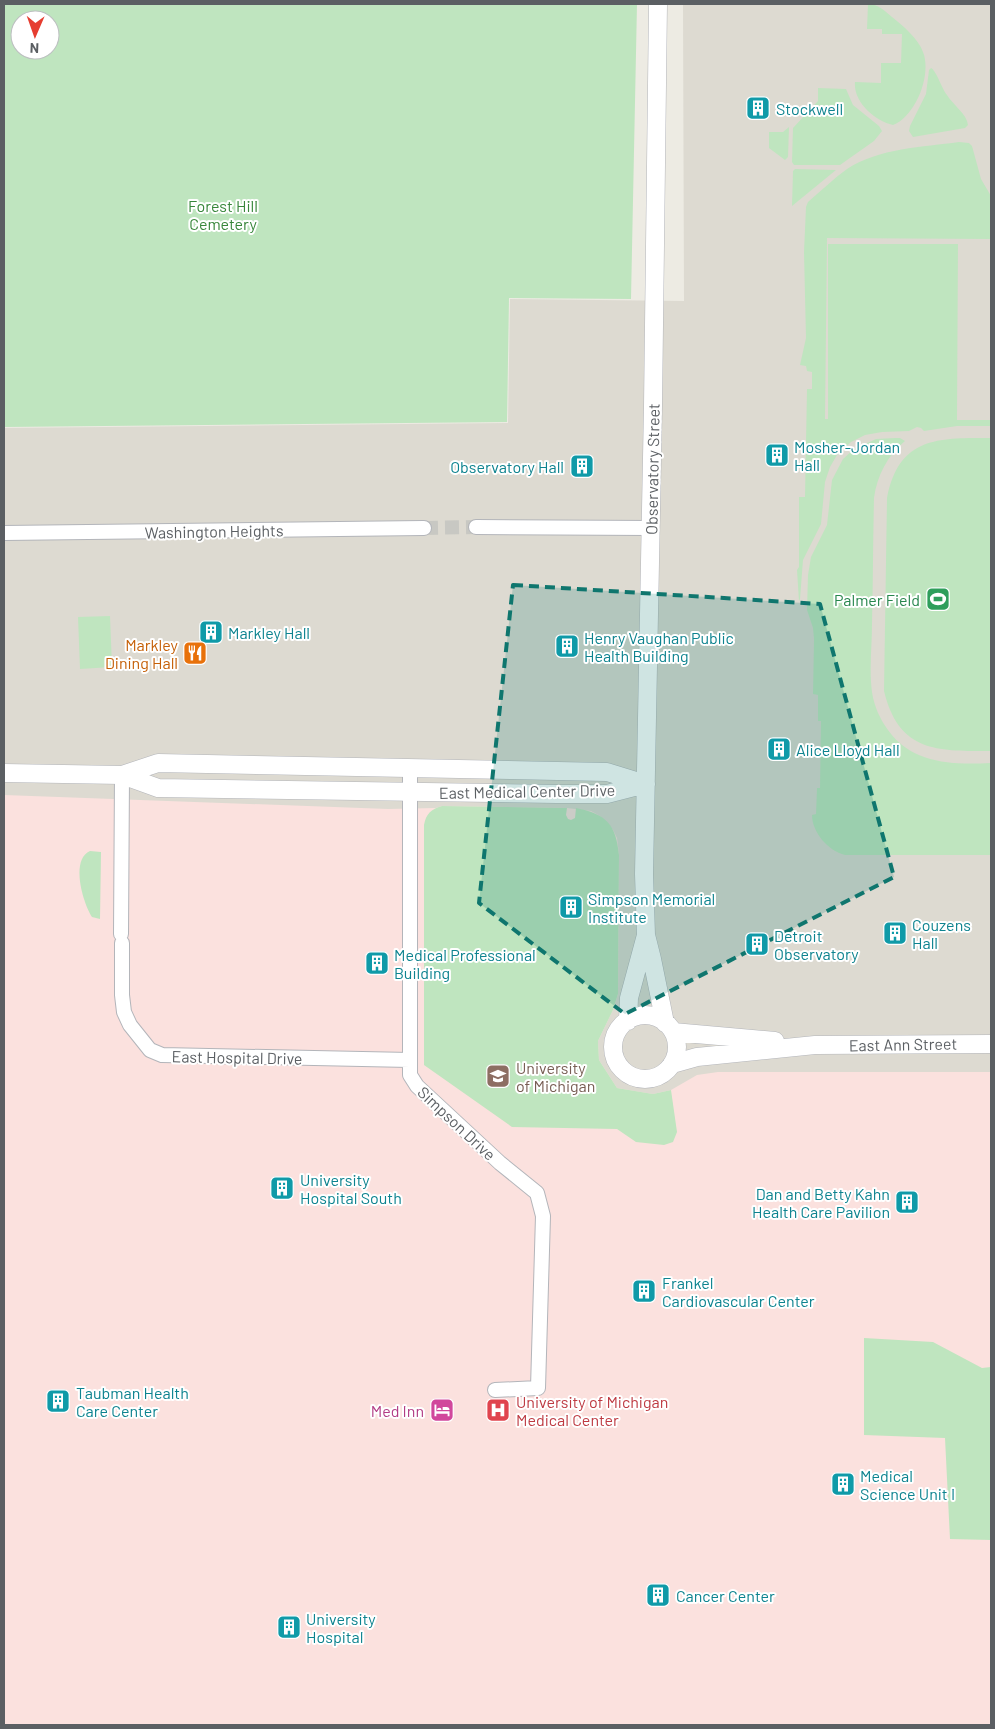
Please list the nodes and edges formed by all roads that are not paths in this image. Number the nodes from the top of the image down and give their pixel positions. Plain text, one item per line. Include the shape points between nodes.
1 (658, 4) edge
2 (476, 527) tunnel mouth
3 (424, 528) tunnel mouth
4 (651, 528) junction
5 (4, 533) edge
6 (410, 768) junction
7 (4, 773) edge
8 (122, 776) junction
9 (646, 784) junction
10 (410, 792) junction
11 (646, 934) junction
12 (628, 1021) junction
13 (669, 1027) junction
14 (991, 1044) edge
15 (815, 1045) junction
16 (410, 1060) junction
17 (672, 1064) junction
18 (495, 1390) dead end

1 - 4 street, Observatory Street
2 - 4 street
3 - 5 street, Washington Heights
4 - 9 street, Observatory Street
6 - 8 street, East Medical Center Drive via 158,763
6 - 9 street, East Medical Center Drive via 607,772
6 - 10 street, Simpson Drive
7 - 8 street, East Medical Center Drive
8 - 10 street, East Medical Center Drive via 158,788
8 - 16 street, East Hospital Drive via 122,995 130,1025 150,1050 162,1056
9 - 10 street, East Medical Center Drive via 607,794
9 - 11 street, Observatory Street
10 - 16 street, Simpson Drive
11 - 12 street, Observatory Street via 629,998
11 - 13 street, Observatory Street
12 - 13 street via 648,1015
12 - 17 street via 619,1028 613,1044 614,1055 622,1070 648,1079 665,1072
13 - 15 street, East Ann Street
13 - 17 street via 676,1042
14 - 15 street, East Ann Street
15 - 17 street, East Ann Street via 697,1057
16 - 18 street, Simpson Drive via 410,1075 417,1086 537,1193 543,1216 538,1388

